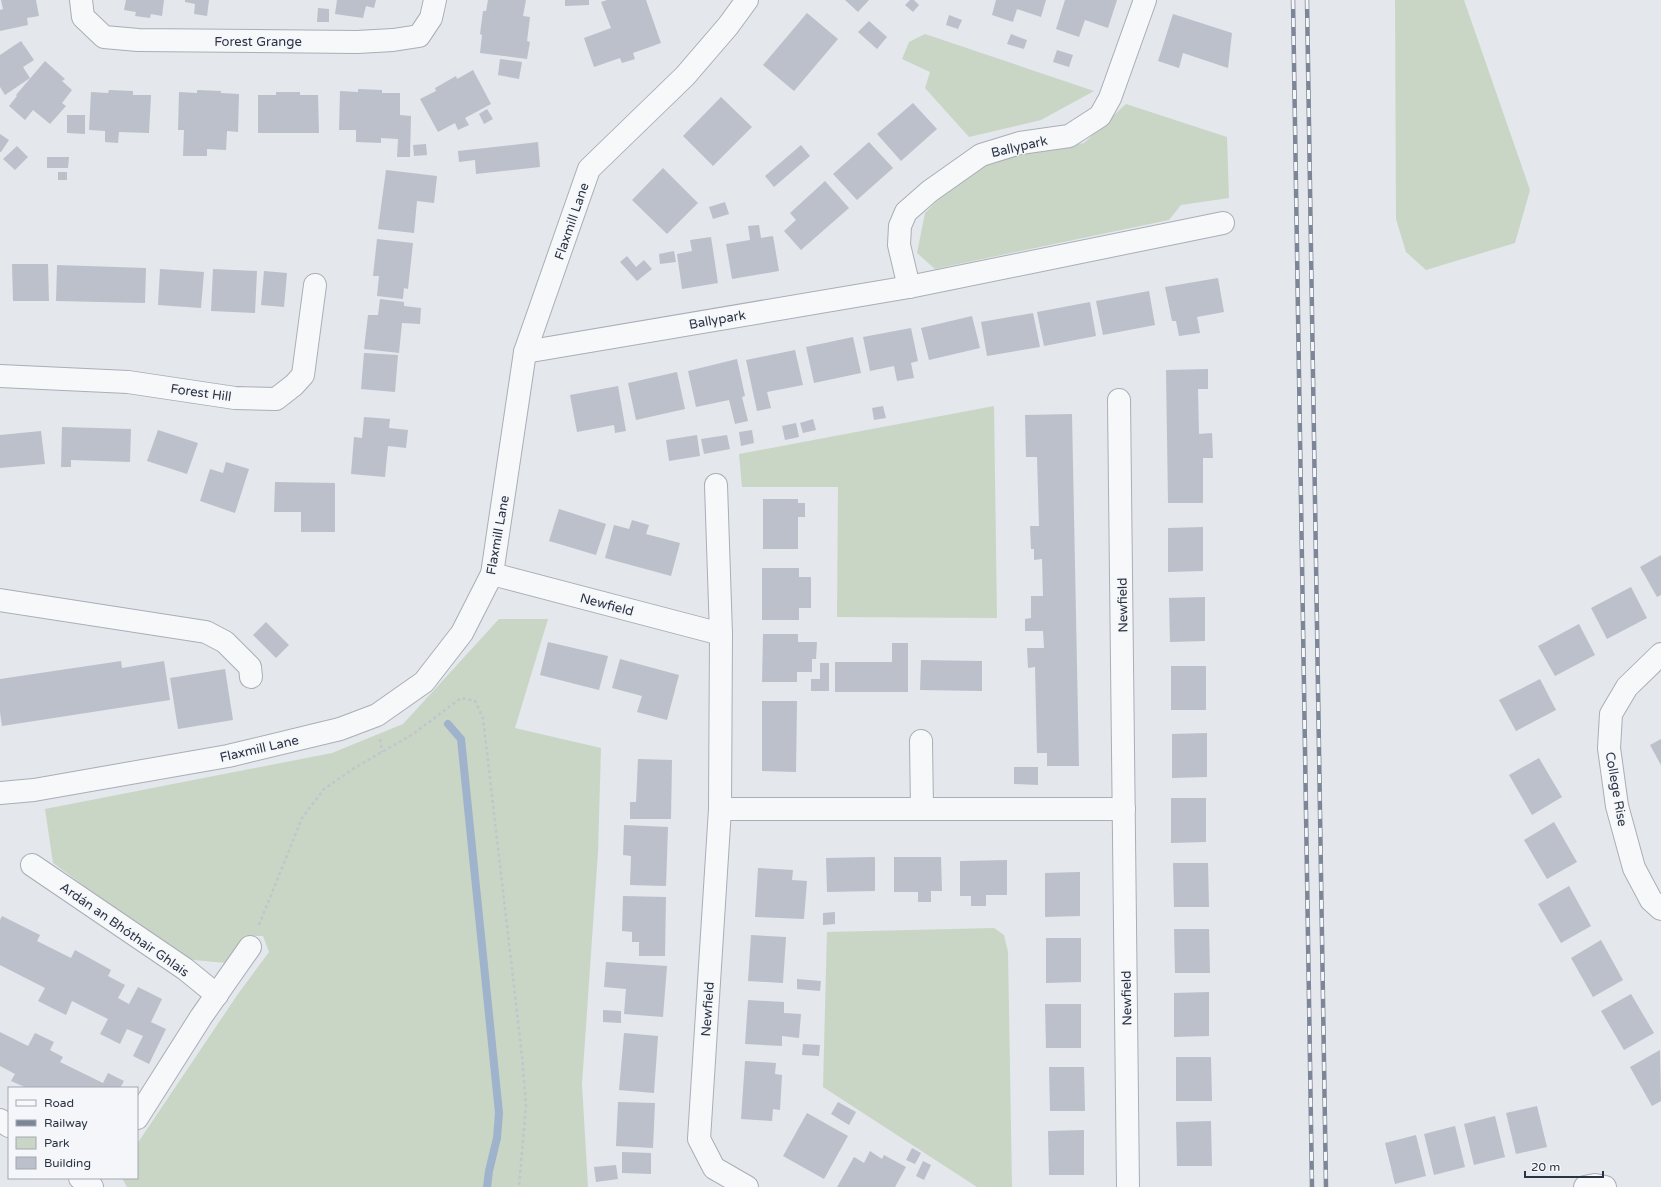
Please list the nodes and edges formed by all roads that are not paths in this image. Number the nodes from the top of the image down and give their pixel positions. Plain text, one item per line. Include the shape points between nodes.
1 (81, 0) edge
2 (435, 0) edge
3 (747, 0) edge
4 (1144, 0) edge
5 (1223, 223) dead end
6 (315, 285) dead end
7 (909, 287) junction
8 (525, 352) junction
9 (0, 376) edge
10 (1120, 400) dead end
11 (716, 485) dead end
12 (492, 574) junction
13 (0, 600) edge
14 (721, 634) junction
15 (1661, 654) edge
16 (251, 677) dead end
17 (921, 741) dead end
18 (0, 793) edge
19 (922, 809) junction
20 (1124, 809) junction
21 (720, 810) junction
22 (32, 865) dead end
23 (1661, 909) edge
24 (250, 946) road end
25 (217, 995) junction
26 (138, 1116) edge
27 (81, 1179) edge
28 (92, 1187) edge
29 (747, 1187) edge
30 (1128, 1187) edge
31 (1585, 1187) edge
32 (1605, 1187) edge

1 - 2 street, Forest Grange via 83,17 104,37 138,40 357,42 419,36 431,18
3 - 8 street, Flaxmill Lane via 685,76 589,169
4 - 7 street, Ballypark via 1110,98 1100,116 1069,136 1020,143 980,155 906,212 900,226 899,245
5 - 7 street, Ballypark
6 - 9 street, Forest Hill via 303,375 276,399 235,398 128,382
7 - 8 street, Ballypark
8 - 12 street, Flaxmill Lane
10 - 20 street, Newfield
11 - 14 street, Newfield
12 - 14 street, Newfield
12 - 18 street, Flaxmill Lane via 462,633 424,682 377,715 340,729 228,756 34,790
13 - 16 street via 206,632 225,642 250,667
14 - 21 street, Newfield
15 - 23 street, College Rise via 1627,687 1611,714 1609,748 1617,806 1634,868 1651,900
17 - 19 street
19 - 20 street
19 - 21 street
20 - 30 street, Newfield
21 - 29 street, Newfield via 699,1139 714,1168
22 - 25 street, Ardán an Bhóthair Ghlais via 185,969
24 - 25 street
25 - 26 street
27 - 28 street
31 - 32 street

